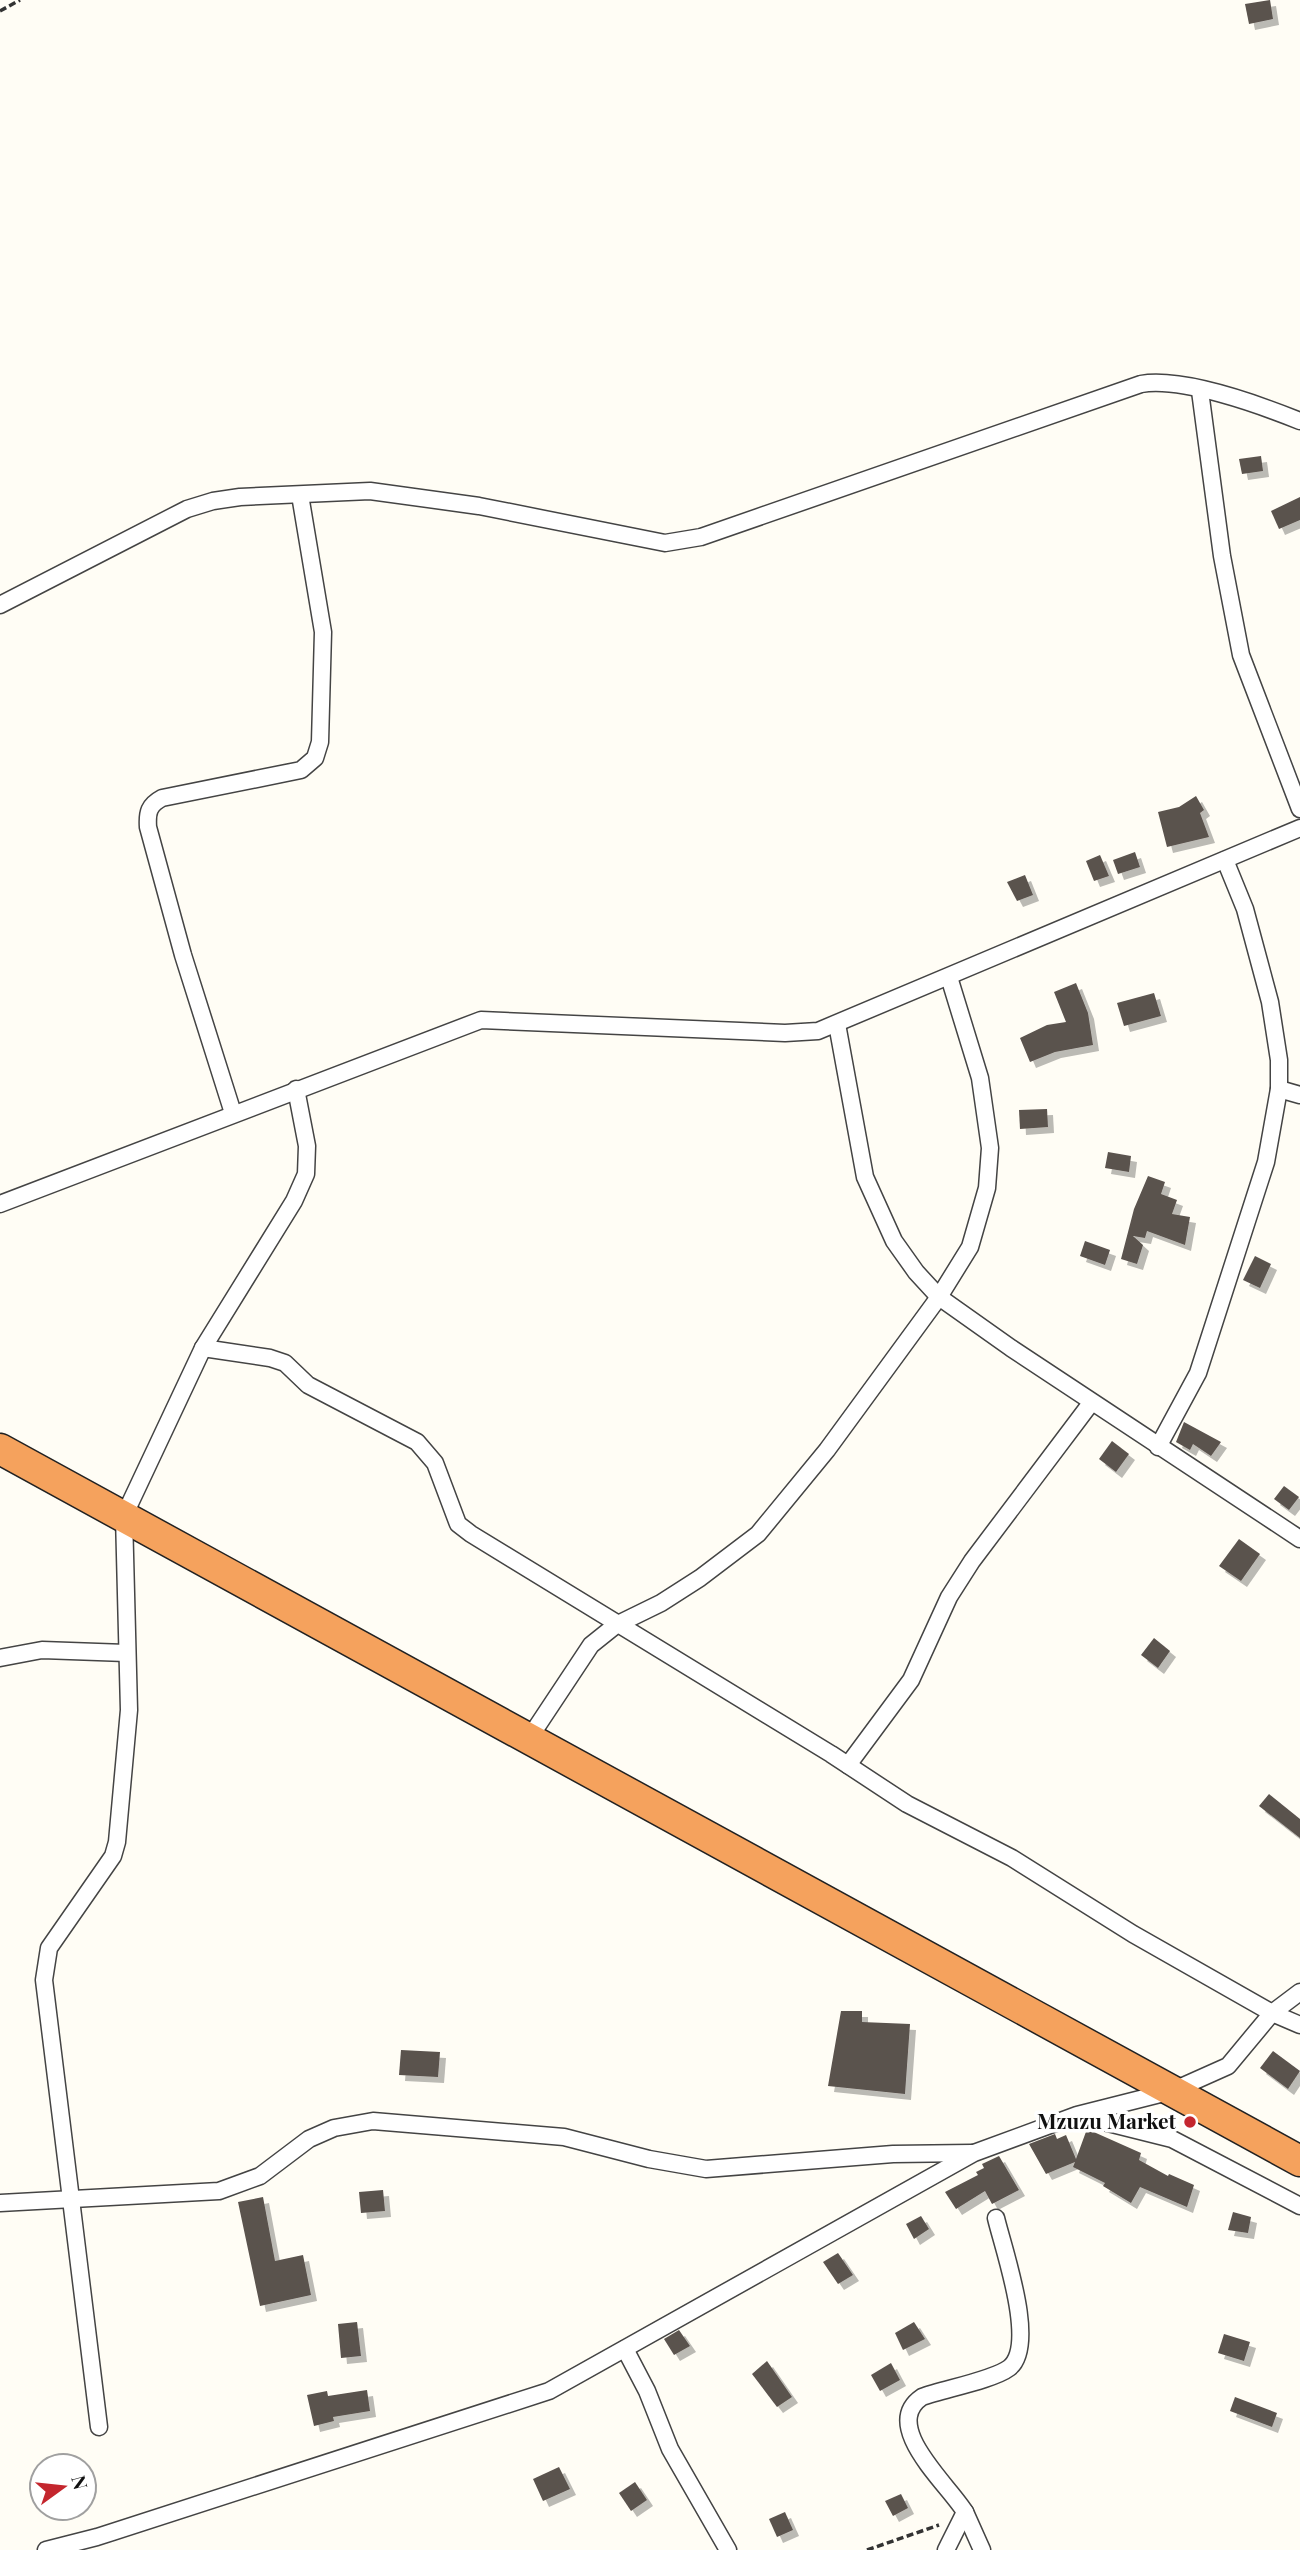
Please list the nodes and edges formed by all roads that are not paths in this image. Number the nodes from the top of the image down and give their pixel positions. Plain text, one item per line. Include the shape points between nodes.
1 (1200, 391) junction
2 (1300, 421) edge
3 (300, 495) junction
4 (0, 605) edge
5 (1300, 809) edge
6 (1300, 828) edge
7 (1224, 860) junction
8 (948, 977) junction
9 (838, 1024) junction
10 (296, 1089) junction
11 (1279, 1089) junction
12 (1300, 1095) edge
13 (233, 1113) junction
14 (0, 1204) edge
15 (939, 1297) junction
16 (203, 1348) junction
17 (1091, 1403) junction
18 (1158, 1447) junction
19 (0, 1449) edge
20 (124, 1516) junction
21 (1300, 1539) edge
22 (616, 1625) junction
23 (126, 1653) junction
24 (0, 1658) edge
25 (528, 1740) junction
26 (848, 1765) junction
27 (1300, 1992) edge
28 (1272, 2013) junction
29 (1300, 2025) edge
30 (1172, 2091) junction
31 (1077, 2115) junction
32 (974, 2153) junction
33 (1300, 2161) edge
34 (70, 2199) junction
35 (0, 2203) edge
36 (1300, 2206) edge
37 (996, 2218) dead end
38 (625, 2349) junction
39 (99, 2427) dead end
40 (962, 2517) junction
41 (46, 2550) edge
42 (728, 2550) edge
43 (946, 2550) edge
44 (982, 2550) edge

1 - 2 street
1 - 3 street via 1158,382 1141,384 701,537 665,543 479,506 383,493
1 - 5 street via 1222,556 1241,655
3 - 4 street via 213,501 187,509
3 - 13 street via 323,632 320,742 315,758 301,771 162,798 151,804 147,814 183,956
6 - 7 street
7 - 8 street
7 - 11 street via 1245,909 1270,1002
8 - 9 street
8 - 15 street via 980,1078 990,1148 987,1188 970,1247
9 - 10 street via 818,1031 785,1033 481,1020
9 - 15 street via 869,1188 894,1241
10 - 13 street
10 - 16 street via 307,1146 306,1174
11 - 12 street
11 - 18 street via 1266,1162 1198,1373
13 - 14 street
15 - 17 street
15 - 22 street via 827,1450 758,1534 690,1584
16 - 20 street
16 - 22 street via 285,1363 308,1385 417,1442 435,1463 458,1524
17 - 18 street
17 - 26 street via 972,1561 949,1597 911,1680
18 - 21 street
19 - 20 highway
20 - 23 street
20 - 25 highway
22 - 25 street via 591,1645
22 - 26 street
23 - 24 street via 41,1650
23 - 34 street via 129,1710 115,1849 44,1961
25 - 30 highway
26 - 28 street via 907,1804 1012,1858
27 - 28 street
28 - 29 street
28 - 30 street via 1228,2066
30 - 31 street
30 - 33 highway
31 - 32 street
31 - 36 street via 1172,2139
32 - 34 street via 893,2154 706,2169 564,2137 373,2120 309,2139 260,2176 219,2191
32 - 38 street
34 - 35 street
34 - 39 street
37 - 40 street via 1016,2298 1018,2353 1007,2369 922,2397 911,2405 907,2416 917,2446
38 - 41 street via 549,2391
38 - 42 street via 680,2468
40 - 43 street
40 - 44 street

